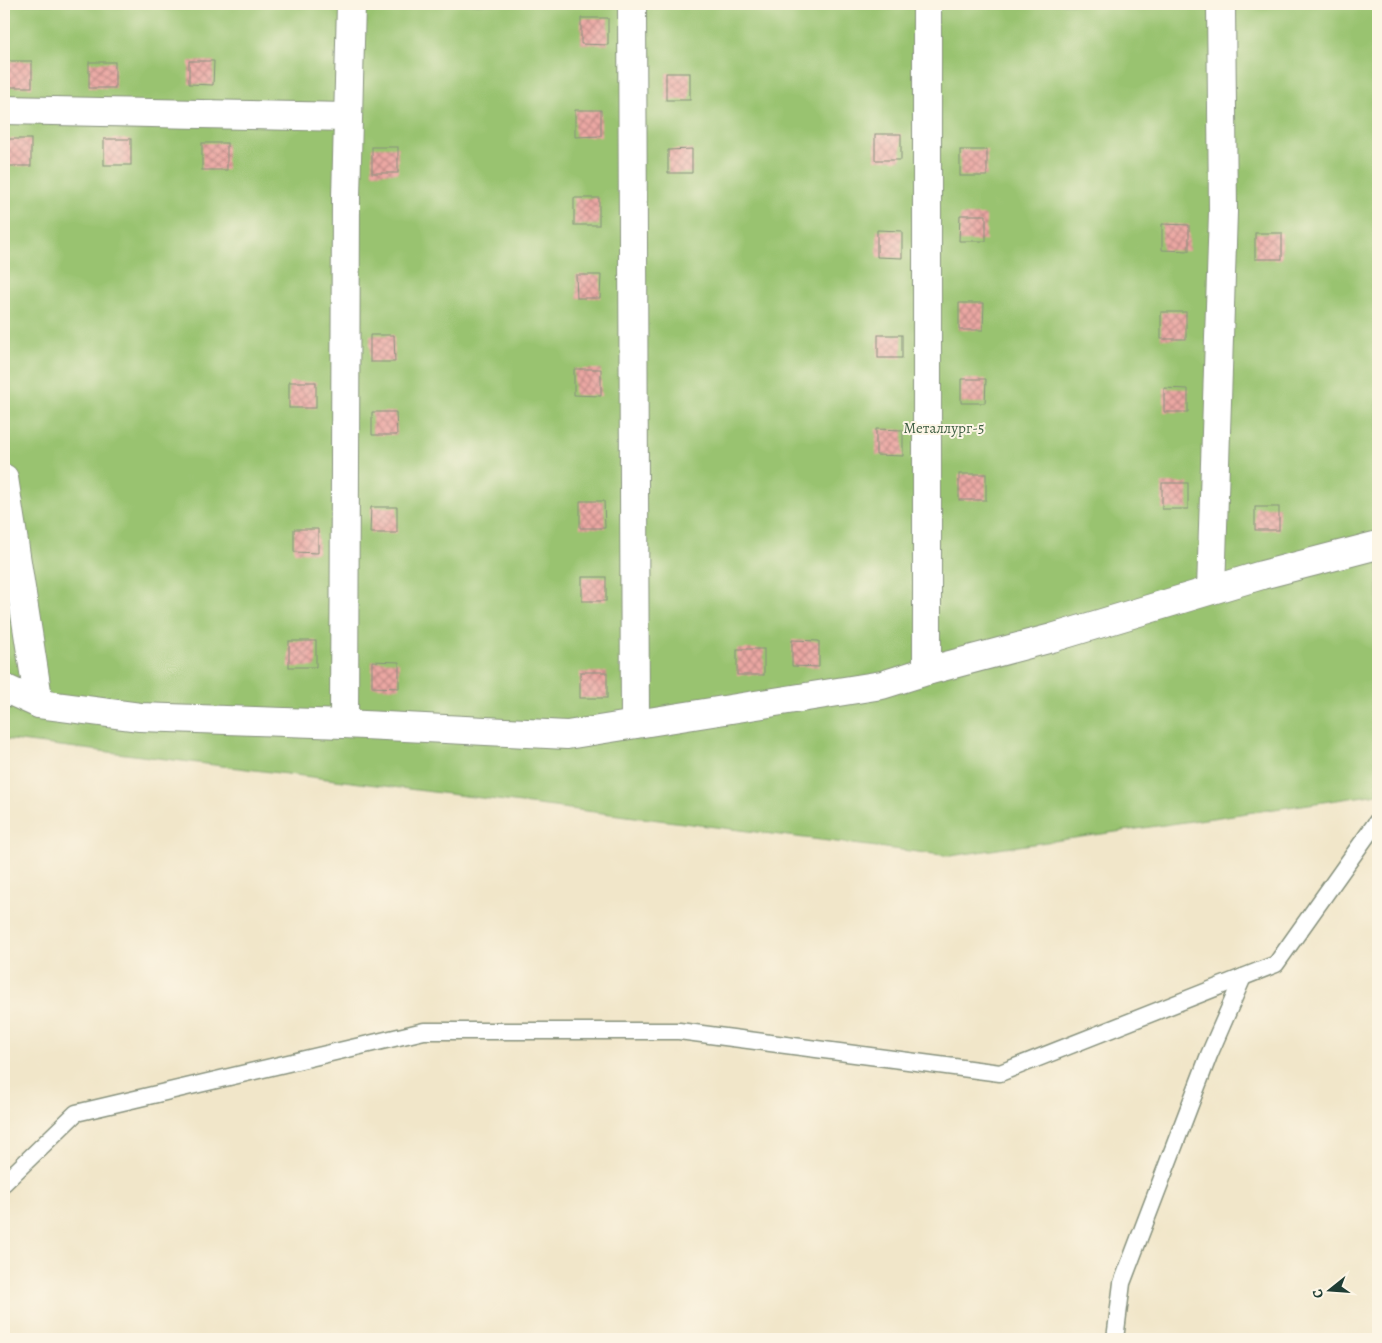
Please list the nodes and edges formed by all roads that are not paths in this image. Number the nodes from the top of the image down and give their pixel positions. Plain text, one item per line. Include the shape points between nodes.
1 (351, 4) edge
2 (632, 4) edge
3 (927, 4) edge
4 (1221, 4) edge
5 (4, 110) edge
6 (348, 117) junction
7 (4, 478) edge
8 (1378, 545) edge
9 (1211, 590) junction
10 (927, 672) junction
11 (4, 688) edge
12 (39, 704) junction
13 (344, 724) junction
14 (635, 724) junction
15 (1378, 820) edge
16 (1243, 977) junction
17 (4, 1183) edge
18 (1115, 1339) edge

1 - 6 street
2 - 14 street
3 - 10 street
4 - 9 street via 1223,212
5 - 6 street
6 - 13 street
7 - 12 street
8 - 9 street
9 - 10 street
10 - 14 street via 882,685
11 - 12 street
12 - 13 street via 140,717
13 - 14 street via 567,735
15 - 16 lane via 1276,964
16 - 17 lane via 1000,1073 679,1031 424,1031 76,1113
16 - 18 lane via 1209,1055 1122,1283

